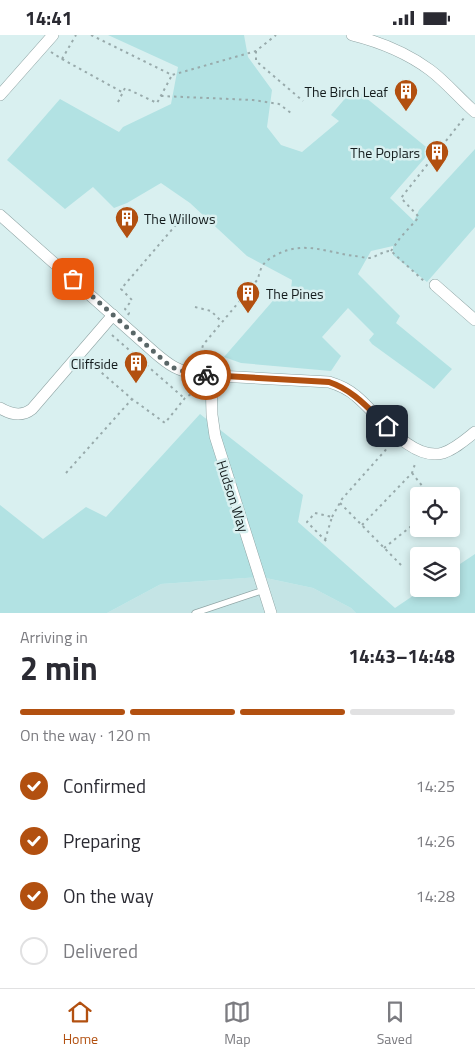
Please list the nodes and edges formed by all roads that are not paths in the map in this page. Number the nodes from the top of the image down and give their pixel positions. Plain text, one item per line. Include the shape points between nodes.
1 (54, 35) edge
2 (352, 35) edge
3 (0, 95) edge
4 (475, 112) edge
5 (0, 215) edge
6 (433, 286) road end
7 (113, 315) junction
8 (475, 320) edge
9 (215, 376) junction
10 (0, 408) edge
11 (475, 432) edge
12 (264, 590) junction
13 (195, 613) edge
14 (271, 613) edge

1 - 3 street
2 - 4 street via 406,55 430,70
5 - 7 street
6 - 8 street
7 - 9 street via 171,367
7 - 10 street via 28,412 11,413
9 - 11 street via 329,382 343,387 356,395 398,436 420,451 441,454
9 - 12 street, Hudson Way via 212,415 215,437
12 - 13 lane
12 - 14 street, Hudson Way

